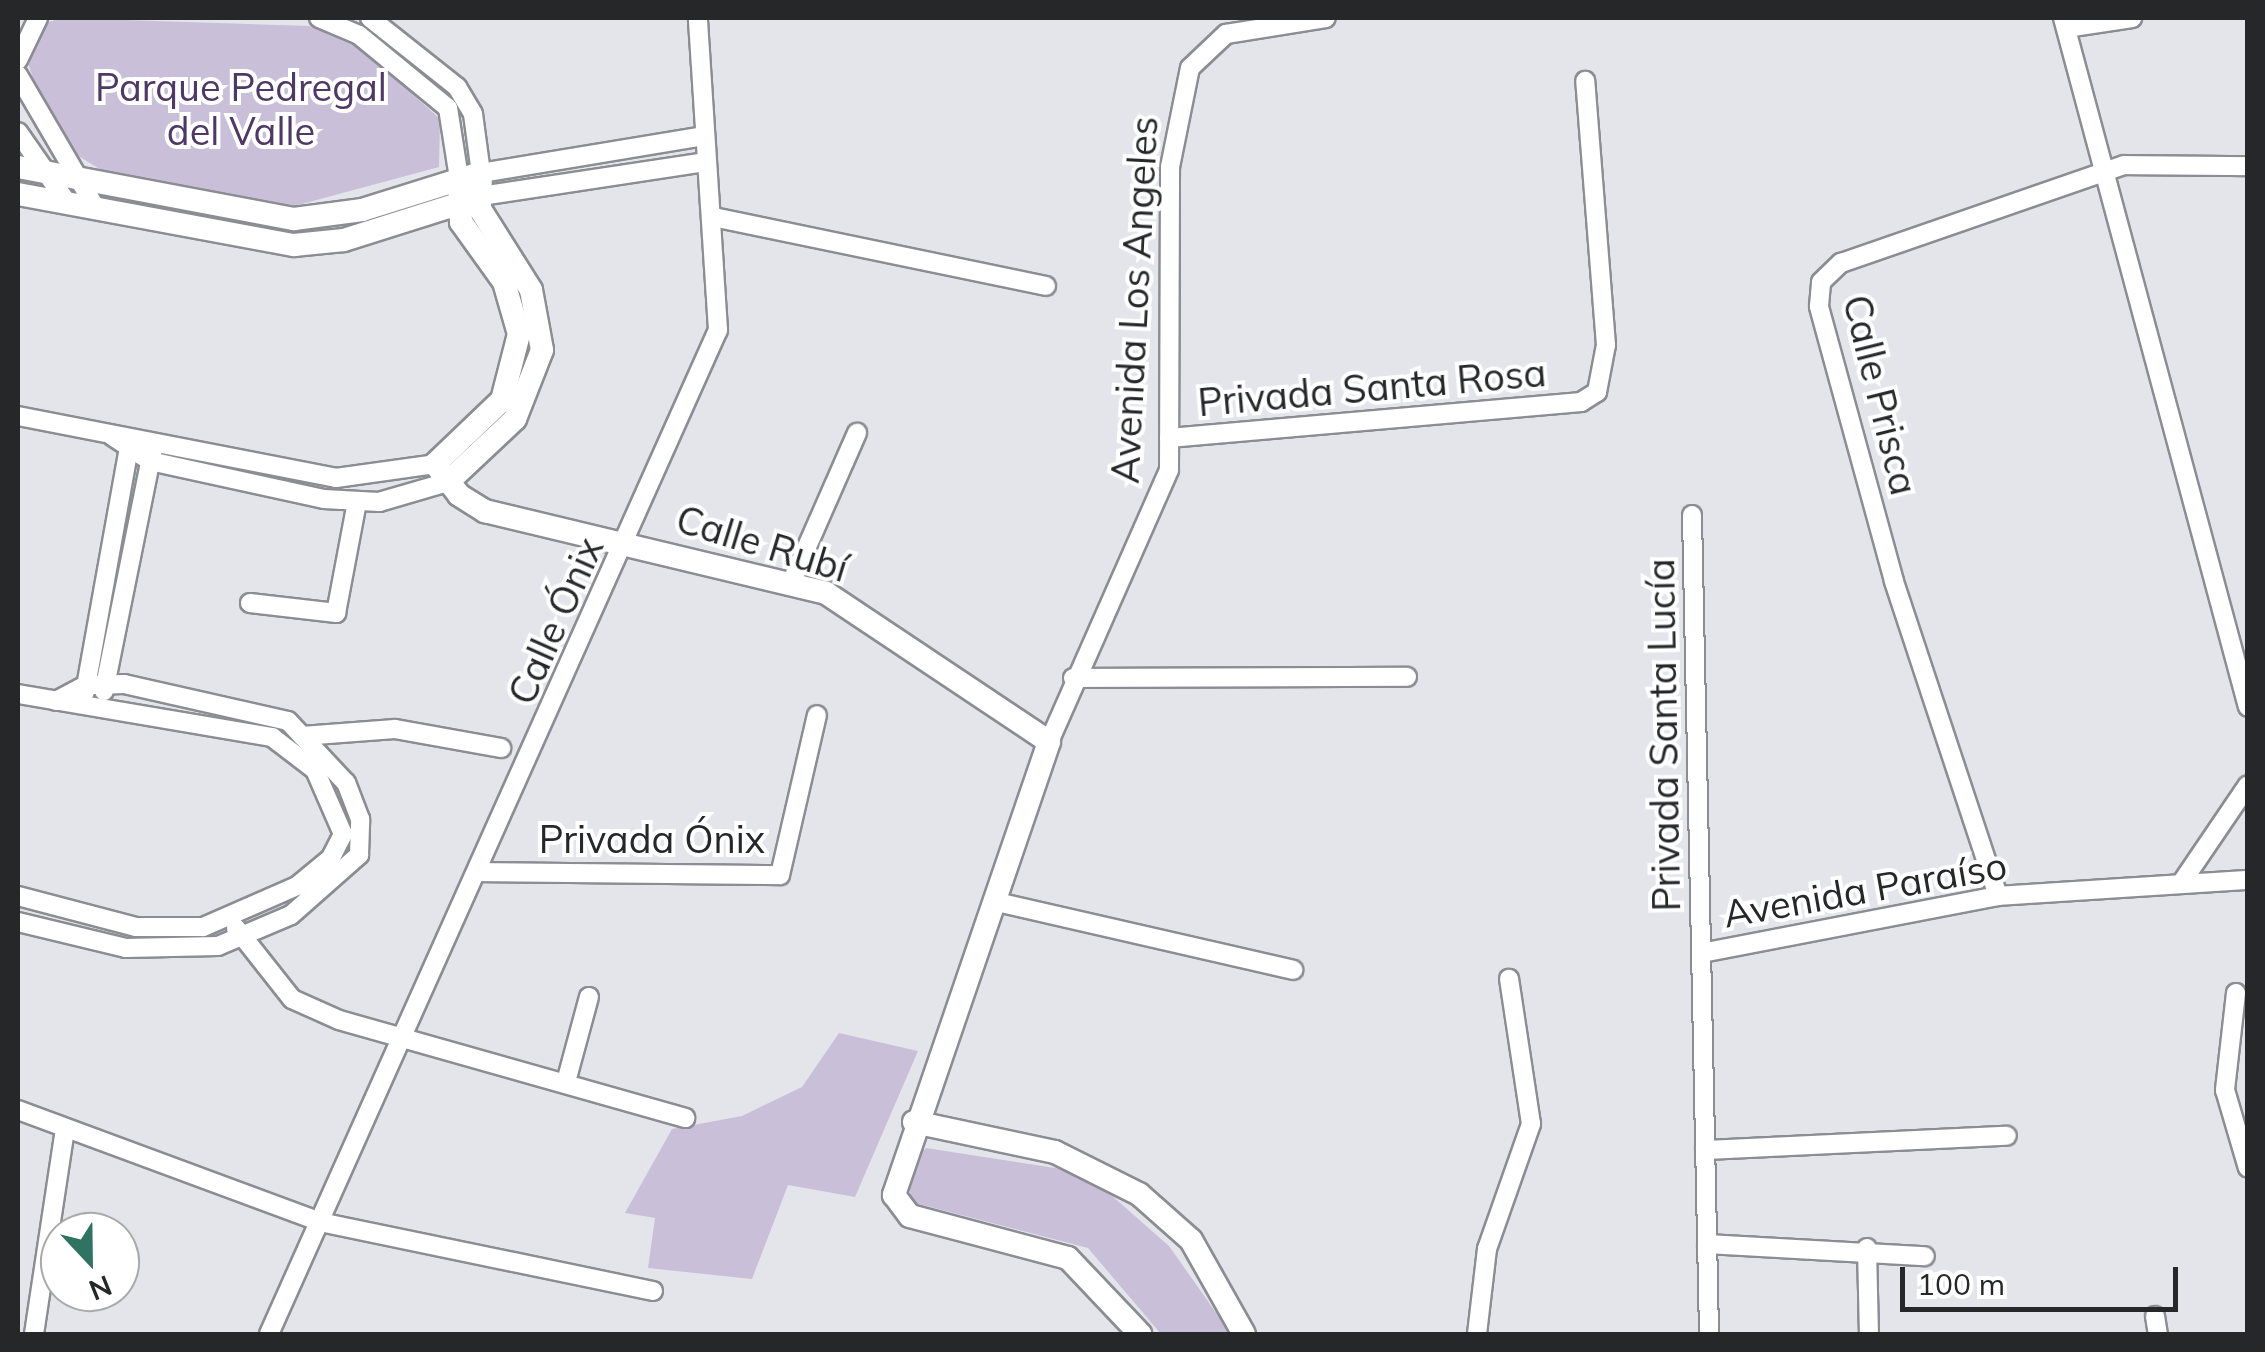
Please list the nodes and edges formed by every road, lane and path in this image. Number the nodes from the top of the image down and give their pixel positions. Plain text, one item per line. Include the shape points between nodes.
1 (38, 18) edge
2 (318, 18) edge
3 (698, 18) edge
4 (1326, 18) edge
5 (2132, 18) edge
6 (365, 23) edge
7 (2064, 23) edge
8 (18, 60) edge
9 (18, 75) edge
10 (1585, 82) dead end
11 (18, 132) edge
12 (705, 136) junction
13 (706, 162) junction
14 (2248, 166) edge
15 (18, 167) edge
16 (2111, 172) junction
17 (46, 173) junction
18 (78, 181) junction
19 (473, 182) junction
20 (18, 194) edge
21 (68, 204) junction
22 (457, 206) junction
23 (97, 210) junction
24 (713, 217) junction
25 (1046, 286) dead end
26 (18, 416) edge
27 (857, 433) dead end
28 (154, 436) junction
29 (1169, 438) junction
30 (130, 444) junction
31 (150, 460) junction
32 (442, 472) junction
33 (357, 502) junction
34 (1692, 515) dead end
35 (627, 541) junction
36 (792, 581) junction
37 (250, 603) dead end
38 (1408, 677) dead end
39 (1073, 678) junction
40 (106, 683) junction
41 (86, 685) junction
42 (18, 694) edge
43 (56, 701) junction
44 (92, 707) junction
45 (2248, 707) edge
46 (817, 715) dead end
47 (307, 732) junction
48 (1050, 742) junction
49 (291, 747) junction
50 (501, 748) dead end
51 (2248, 784) edge
52 (481, 872) junction
53 (2248, 880) edge
54 (2182, 882) junction
55 (18, 896) edge
56 (1998, 896) junction
57 (997, 902) junction
58 (231, 919) junction
59 (18, 922) edge
60 (241, 938) junction
61 (1702, 953) junction
62 (1293, 970) dead end
63 (1509, 979) dead end
64 (2236, 993) dead end
65 (589, 997) dead end
66 (403, 1040) junction
67 (566, 1082) junction
68 (18, 1110) edge
69 (685, 1118) dead end
70 (914, 1122) junction
71 (65, 1128) junction
72 (2007, 1136) dead end
73 (1705, 1150) junction
74 (2248, 1168) edge
75 (320, 1222) junction
76 (1707, 1244) junction
77 (1867, 1248) junction
78 (1924, 1256) dead end
79 (653, 1290) dead end
80 (34, 1334) edge
81 (269, 1334) edge
82 (1140, 1334) edge
83 (1244, 1334) edge
84 (1477, 1334) edge
85 (1710, 1334) edge
86 (1869, 1334) edge

1 - 8 street
2 - 6 street
3 - 12 street, Calle Ónix
4 - 29 street, Avenida Los Angeles via 1226,34 1190,68 1170,167
5 - 7 street
6 - 19 street via 457,87 473,114
7 - 16 street
9 - 18 street
10 - 29 street, Privada Santa Rosa via 1606,365 1597,392 1582,402
11 - 17 street
12 - 13 street, Calle Ónix
12 - 19 street
13 - 19 street
13 - 24 street, Calle Ónix
14 - 16 street, Calle Prisca
15 - 17 street
16 - 45 street
16 - 56 street, Calle Prisca via 1840,263 1818,288 1894,581
17 - 18 street
17 - 21 street
18 - 19 street via 294,219
18 - 23 street
19 - 22 street
19 - 32 street via 484,218 532,290 542,350 515,419
20 - 21 street
21 - 23 street
22 - 23 street via 344,240 294,245
22 - 32 street via 510,298 518,360 492,414
24 - 25 street
24 - 35 street, Calle Ónix via 718,330
26 - 30 street
27 - 36 street
28 - 30 street
28 - 31 street
28 - 32 street via 336,478
29 - 39 street, Avenida Los Angeles via 1162,499
30 - 31 street
30 - 41 street
31 - 33 street
31 - 40 street
32 - 33 street
32 - 35 street, Calle Rubí via 485,510
33 - 37 street via 336,613
34 - 61 street, Privada Santa Lucía
35 - 36 street, Calle Rubí
35 - 52 street, Calle Ónix
36 - 48 street, Calle Rubí via 896,632
38 - 39 street
39 - 48 street, Avenida Los Angeles
40 - 41 street
40 - 44 street
40 - 47 street via 237,705
41 - 43 street
41 - 44 street
42 - 43 street
43 - 44 street
44 - 49 street via 208,720
46 - 52 street, Privada Ónix via 780,876
47 - 49 street
47 - 50 street via 396,728
47 - 60 street via 356,805 359,855 316,898
48 - 57 street, Avenida Los Angeles
49 - 58 street via 334,797 340,846 297,886
51 - 54 street
52 - 66 street, Calle Ónix
53 - 54 street, Avenida Paraíso
54 - 56 street, Avenida Paraíso
55 - 58 street via 161,930
56 - 61 street, Avenida Paraíso
57 - 62 street
57 - 70 street, Avenida Los Angeles
58 - 60 street
59 - 60 street via 159,951
60 - 66 street via 292,999
61 - 73 street, Avenida Paraíso
63 - 84 street via 1531,1124 1486,1249
64 - 74 street via 2225,1090
65 - 67 street
66 - 67 street
66 - 75 street, Calle Ónix
67 - 69 street
68 - 71 street
70 - 82 street, Avenida Los Angeles via 892,1182 910,1216 1068,1258
70 - 83 street via 1054,1152 1139,1194 1191,1240
71 - 75 street
71 - 80 street
72 - 73 street
73 - 76 street, Avenida Paraíso
75 - 79 street
75 - 81 street, Calle Ónix
76 - 77 street
76 - 85 street, Avenida Paraíso
77 - 78 street
77 - 86 street

